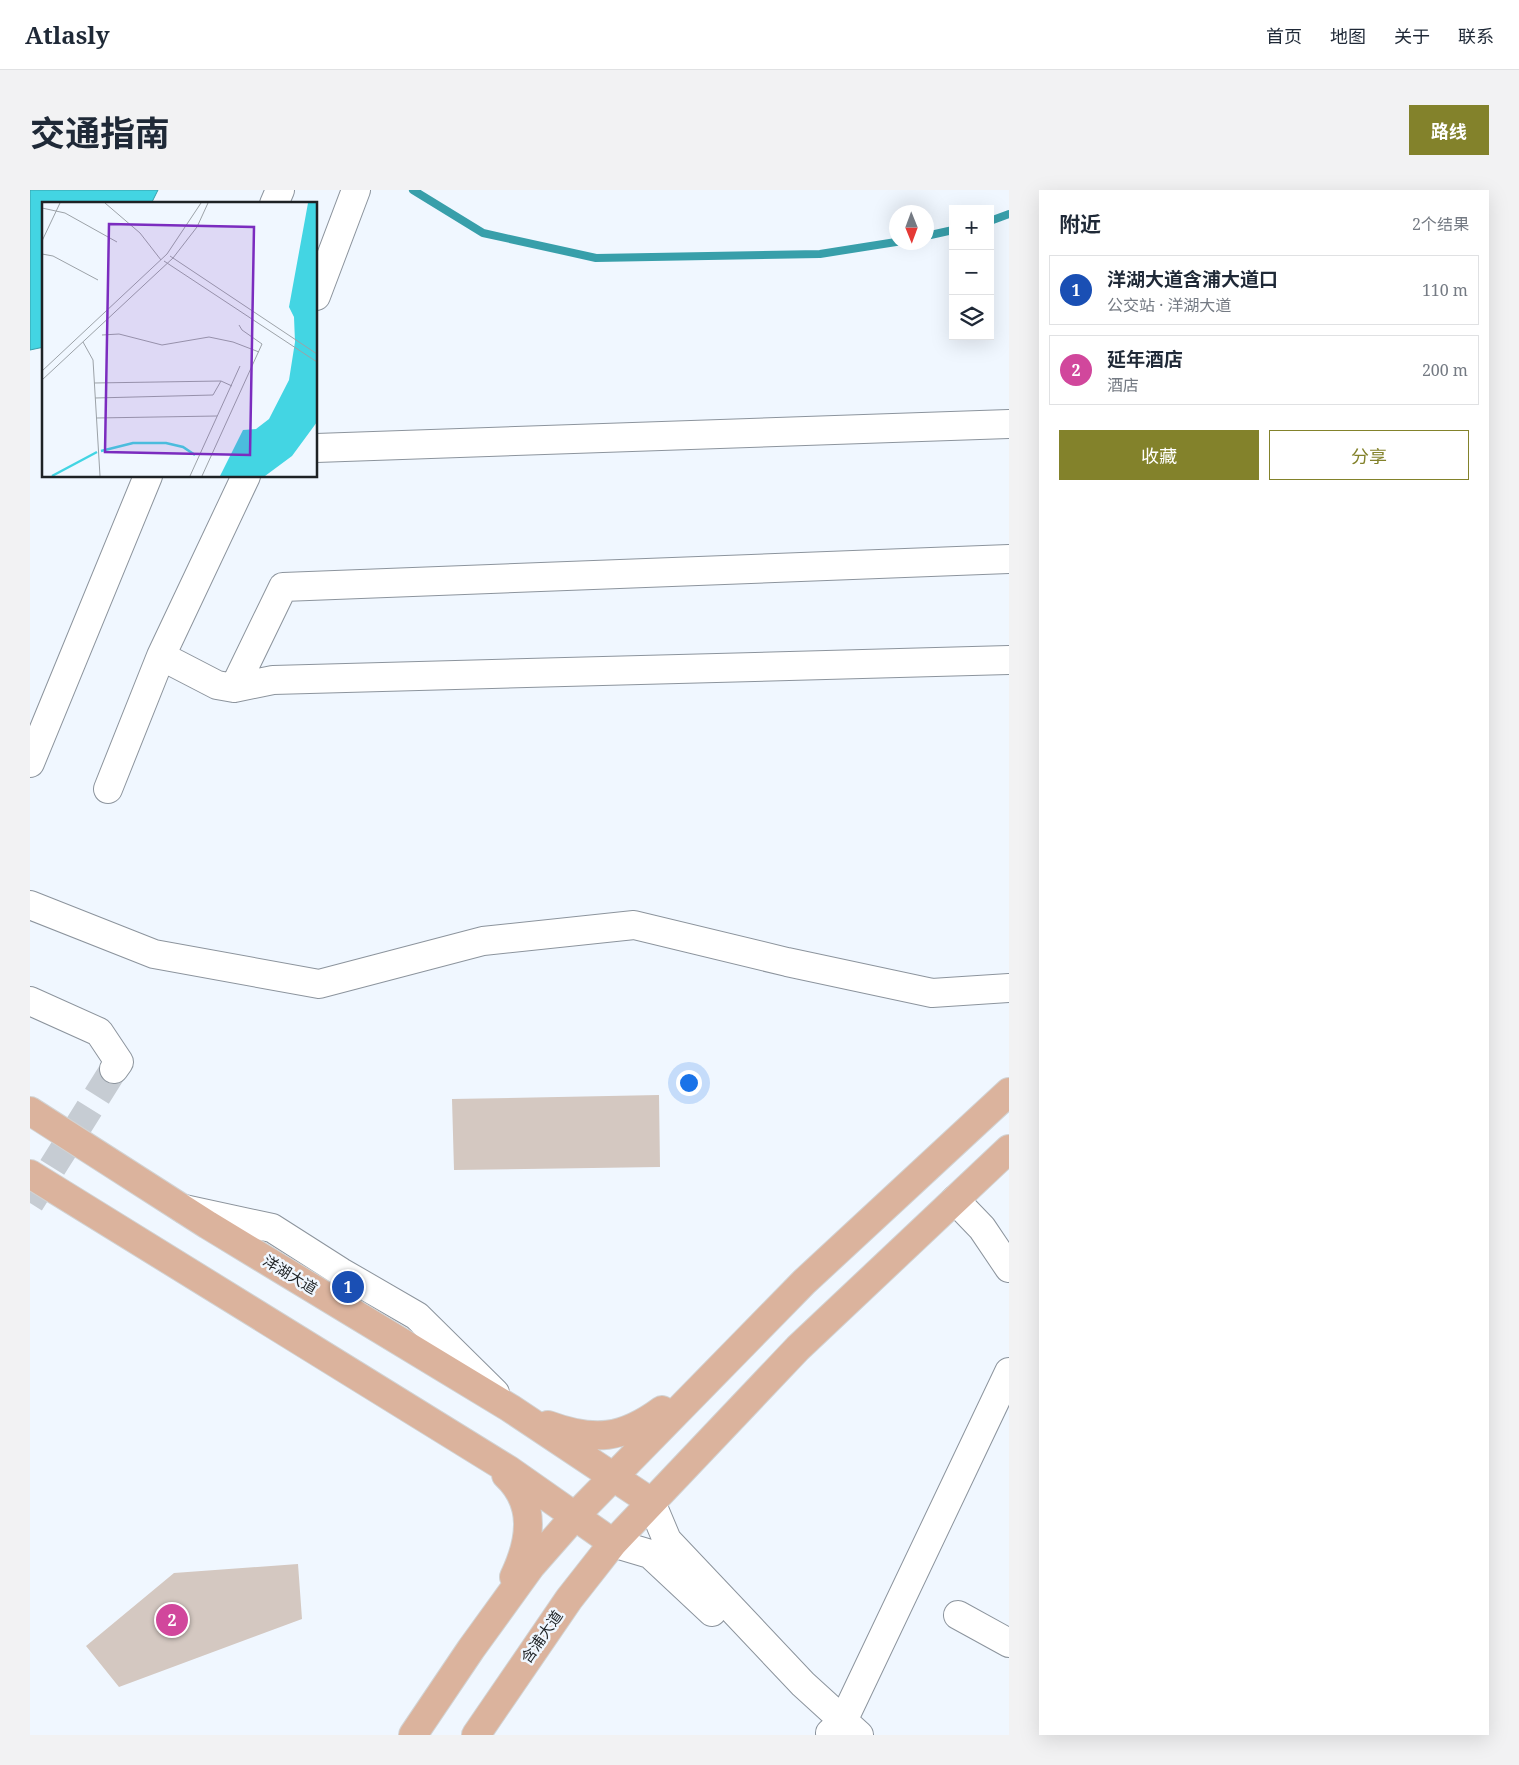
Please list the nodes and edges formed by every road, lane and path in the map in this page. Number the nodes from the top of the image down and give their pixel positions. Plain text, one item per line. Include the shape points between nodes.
1 (280, 190) edge
2 (356, 190) edge
3 (275, 202) edge
4 (318, 291) edge
5 (1009, 424) edge
6 (318, 448) edge
7 (147, 478) edge
8 (245, 478) edge
9 (1009, 559) edge
10 (161, 656) junction
11 (1009, 660) edge
12 (234, 688) junction
13 (30, 763) edge
14 (108, 789) dead end
15 (30, 905) edge
16 (1009, 988) edge
17 (30, 1000) edge
18 (114, 1069) tunnel mouth
19 (1009, 1092) edge
20 (30, 1111) edge
21 (1009, 1149) edge
22 (30, 1174) edge
23 (955, 1200) junction
24 (1009, 1268) edge
25 (719, 1368) junction
26 (1009, 1372) edge
27 (510, 1408) junction
28 (483, 1453) junction
29 (612, 1476) junction
30 (651, 1502) junction
31 (575, 1516) junction
32 (613, 1543) junction
33 (499, 1610) junction
34 (958, 1615) dead end
35 (1009, 1643) edge
36 (842, 1731) edge
37 (413, 1735) edge
38 (476, 1735) edge

1 - 3 street
2 - 4 street
5 - 6 street
7 - 13 street
8 - 10 street
9 - 12 street via 283,586
10 - 12 street via 217,685
10 - 14 street
11 - 12 street via 290,680
15 - 16 street via 154,954 319,984 483,941 634,926 932,993
17 - 18 street via 99,1032 119,1062
19 - 25 main road via 804,1282
20 - 27 main road, 洋湖大道 via 181,1208
21 - 23 main road, 含浦大道
22 - 28 main road
23 - 24 street via 982,1228
23 - 30 main road, 含浦大道 via 798,1348
25 - 27 main road via 642,1424 625,1432 570,1433
25 - 29 main road
26 - 36 street
27 - 29 main road, 洋湖大道
28 - 31 main road
28 - 33 main road via 524,1496 528,1520 522,1560
29 - 30 main road, 洋湖大道
29 - 31 main road
30 - 32 main road, 含浦大道
30 - 36 street via 667,1540 803,1684
31 - 32 main road
31 - 33 main road via 531,1566
32 - 36 street via 650,1554
32 - 38 main road, 含浦大道 via 569,1599
33 - 37 main road
34 - 35 street

